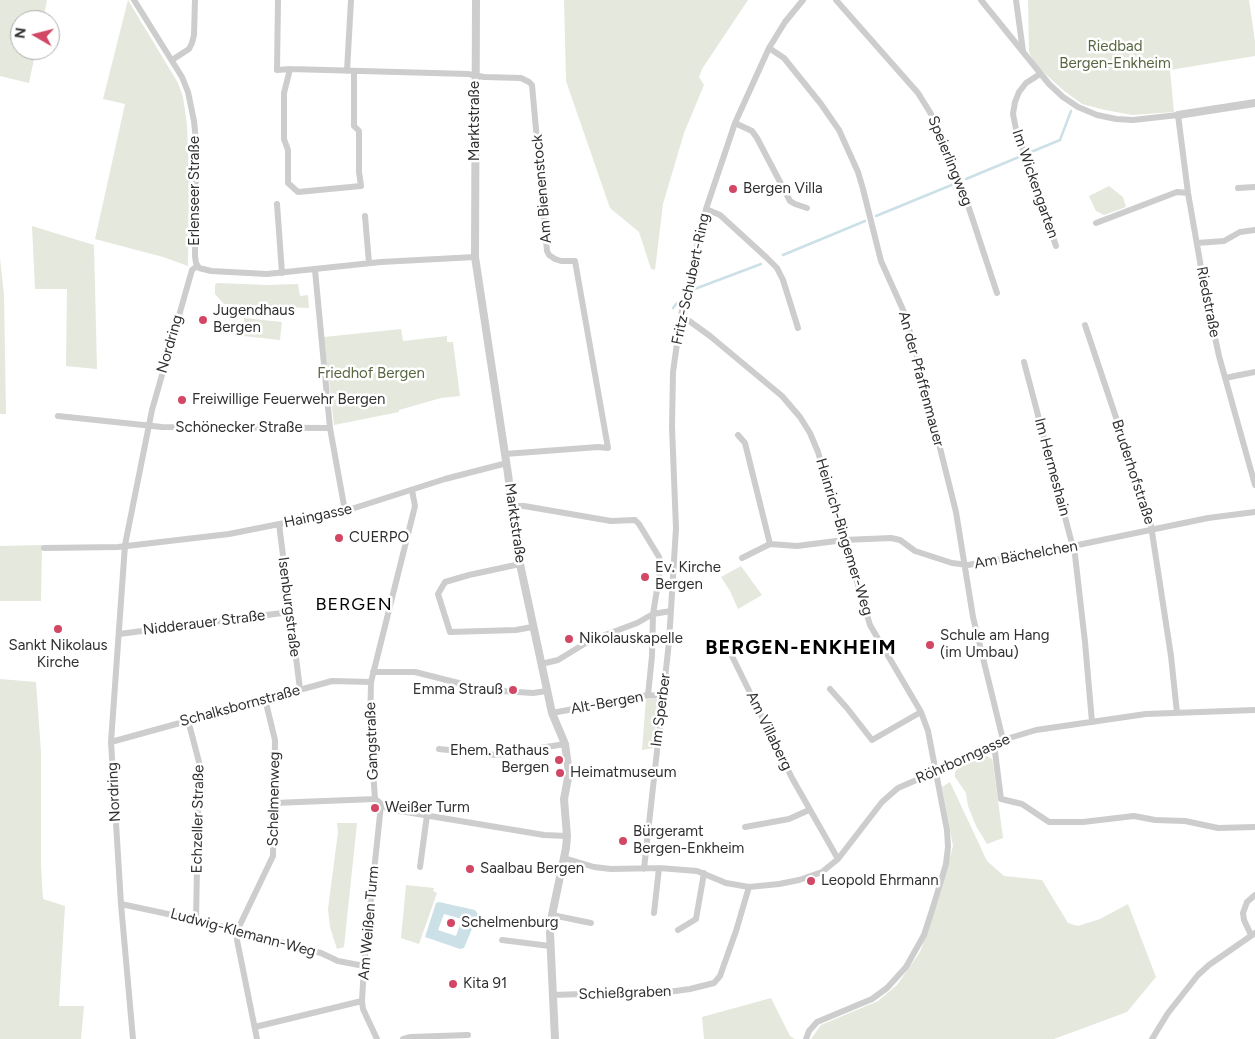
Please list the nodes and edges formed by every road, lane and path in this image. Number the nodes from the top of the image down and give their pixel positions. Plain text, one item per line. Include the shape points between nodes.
1 (134, 0) edge
2 (195, 0) edge
3 (278, 0) edge
4 (352, 0) edge
5 (476, 0) edge
6 (803, 0) edge
7 (836, 0) edge
8 (981, 0) edge
9 (1016, 0) edge
10 (769, 48) junction
11 (1023, 54) junction
12 (172, 60) junction
13 (290, 69) junction
14 (350, 71) junction
15 (1040, 74) junction
16 (475, 76) junction
17 (1255, 103) edge
18 (1178, 115) junction
19 (734, 122) junction
20 (1255, 187) edge
21 (1238, 188) dead end
22 (1188, 193) junction
23 (277, 204) dead end
24 (807, 208) dead end
25 (706, 209) junction
26 (365, 216) dead end
27 (1096, 223) dead end
28 (1255, 230) edge
29 (1197, 243) junction
30 (1056, 246) dead end
31 (476, 257) junction
32 (368, 263) junction
33 (197, 266) junction
34 (314, 270) junction
35 (282, 273) junction
36 (997, 293) dead end
37 (680, 315) junction
38 (1085, 325) dead end
39 (798, 328) dead end
40 (1024, 362) dead end
41 (1255, 372) edge
42 (1225, 378) junction
43 (58, 416) dead end
44 (148, 425) junction
45 (330, 428) junction
46 (738, 435) dead end
47 (505, 454) junction
48 (506, 463) junction
49 (1255, 485) edge
50 (412, 490) junction
51 (513, 506) junction
52 (345, 511) junction
53 (1255, 512) edge
54 (278, 524) junction
55 (1152, 530) junction
56 (844, 540) junction
57 (770, 544) junction
58 (125, 545) junction
59 (1073, 546) junction
60 (44, 548) dead end
61 (742, 558) dead end
62 (520, 564) junction
63 (964, 565) junction
64 (671, 611) junction
65 (290, 612) junction
66 (653, 614) junction
67 (532, 627) junction
68 (119, 634) junction
69 (729, 650) dead end
70 (541, 664) junction
71 (373, 672) junction
72 (370, 682) junction
73 (300, 689) junction
74 (830, 689) dead end
75 (547, 691) junction
76 (648, 695) junction
77 (663, 696) junction
78 (265, 699) junction
79 (1255, 710) edge
80 (921, 712) junction
81 (552, 713) junction
82 (1176, 713) junction
83 (188, 720) junction
84 (1092, 722) junction
85 (1002, 740) junction
86 (111, 742) junction
87 (565, 744) junction
88 (994, 744) junction
89 (438, 749) dead end
90 (935, 772) junction
91 (375, 799) junction
92 (274, 803) junction
93 (382, 805) junction
94 (809, 810) junction
95 (427, 815) junction
96 (745, 827) dead end
97 (1255, 827) edge
98 (567, 836) junction
99 (564, 858) junction
100 (838, 859) junction
101 (420, 867) dead end
102 (644, 868) junction
103 (659, 868) junction
104 (704, 873) junction
105 (749, 887) junction
106 (1255, 895) edge
107 (121, 904) junction
108 (654, 913) dead end
109 (552, 915) junction
110 (196, 920) junction
111 (591, 923) dead end
112 (678, 930) dead end
113 (237, 931) junction
114 (1253, 934) edge
115 (502, 940) dead end
116 (550, 946) junction
117 (364, 966) junction
118 (552, 995) junction
119 (362, 1001) junction
120 (255, 1026) junction
121 (468, 1035) dead end
122 (134, 1039) edge
123 (258, 1039) edge
124 (377, 1039) edge
125 (403, 1039) edge
126 (555, 1039) edge
127 (806, 1039) edge
128 (1152, 1039) edge

1 - 12 street, Erlenseer Straße
2 - 12 street via 192,43 189,49
3 - 13 street via 277,70
4 - 14 street
5 - 16 street, Marktstraße
6 - 10 street, Fritz-Schubert-Ring
7 - 36 street, Speierlingweg via 918,93 936,122 948,147
8 - 11 street
9 - 11 street
10 - 19 street, Fritz-Schubert-Ring
10 - 63 street, An der Pfaffenmauer via 784,58 821,104 838,130 858,172 881,261 914,343 956,512
11 - 15 street
12 - 33 street, Erlenseer Straße via 188,92 194,122
13 - 14 street
13 - 14 street via 284,93 284,139 288,150 288,183 298,192 361,186 359,131 354,126
14 - 16 street
15 - 18 street via 1063,97 1097,115 1133,120
15 - 30 street, Im Wickengarten via 1019,92 1013,114
16 - 31 street, Marktstraße
16 - 47 street, Am Bienenstock via 521,78 532,85 547,251 555,259 575,261 608,448
17 - 18 street
18 - 22 street, Riedstraße
19 - 24 street via 757,138 790,201
19 - 25 street, Fritz-Schubert-Ring
20 - 21 street
22 - 27 street via 1177,192
22 - 29 street, Riedstraße
23 - 35 street
25 - 37 street, Fritz-Schubert-Ring
25 - 39 street via 720,215 777,268
26 - 32 street
28 - 29 street via 1240,232 1224,241
29 - 42 street, Riedstraße
31 - 32 street, Erlenseer Straße
31 - 47 street, Marktstraße
32 - 34 street, Erlenseer Straße
33 - 35 street, Erlenseer Straße via 242,274
33 - 44 street, Nordring via 192,270
34 - 35 street, Erlenseer Straße
34 - 45 street
37 - 56 street, Heinrich-Bingemer-Weg via 705,331 782,396 800,417 818,452
37 - 64 street, Fritz-Schubert-Ring via 674,358 672,458 676,528
38 - 55 street, Bruderhofstraße
40 - 59 street, Im Hermeshain
41 - 42 street
42 - 49 street, Riedstraße
43 - 44 street
44 - 45 street, Schönecker Straße
44 - 58 street, Nordring
45 - 52 street
46 - 57 street via 744,443
47 - 48 street, Marktstraße
48 - 50 street, Haingasse
48 - 51 street, Marktstraße
50 - 52 street, Haingasse
50 - 71 street, Gangstraße via 415,506
51 - 62 street, Marktstraße
51 - 66 street, Im Sperber via 611,521 635,520 661,565
52 - 54 street, Haingasse
53 - 55 street, Am Bächelchen
54 - 58 street, Haingasse via 229,534
54 - 65 street, Isenburgstraße
55 - 59 street, Am Bächelchen
55 - 82 street, Bruderhofstraße
56 - 57 street, Am Bächelchen via 797,546
56 - 63 street, Am Bächelchen via 896,538 915,551
56 - 80 street, Heinrich-Bingemer-Weg via 873,632
57 - 61 street
58 - 60 street
58 - 68 street, Nordring
59 - 63 street, Am Bächelchen
59 - 84 street, Im Hermeshain
62 - 67 street, Marktstraße
62 - 67 street via 445,582 438,594 440,606 450,632
63 - 85 street, An der Pfaffenmauer
64 - 66 street
64 - 77 street, Im Sperber
65 - 68 street, Nidderauer Straße
65 - 73 street, Isenburgstraße
66 - 70 street via 589,641 558,660
66 - 76 street, Im Sperber
67 - 70 street, Marktstraße
68 - 86 street, Nordring
69 - 94 street, Am Villaberg
70 - 75 street, Marktstraße
71 - 72 street, Gangstraße
71 - 75 street via 415,672 486,690
72 - 73 street, Schalksbornstraße via 332,681
72 - 91 street, Gangstraße
73 - 78 street, Schalksbornstraße
74 - 80 street via 872,740
75 - 81 street, Marktstraße
76 - 77 street, Alt-Bergen
76 - 81 street, Alt-Bergen
77 - 102 street, Im Sperber
78 - 83 street, Schalksbornstraße
78 - 92 street, Schelmenweg via 275,740
79 - 82 street, Röhrborngasse
80 - 90 street, Heinrich-Bingemer-Weg
81 - 87 street, Marktstraße
82 - 84 street, Röhrborngasse
83 - 86 street, Schalksbornstraße
83 - 110 street, Echzeller Straße via 199,762
84 - 85 street, Röhrborngasse via 1036,730
85 - 88 street, Röhrborngasse
86 - 107 street, Nordring
87 - 89 street via 496,755
87 - 98 street, Marktstraße via 569,773 564,799
88 - 90 street, Röhrborngasse via 962,762
88 - 97 street via 1002,798 1026,806 1049,822 1134,816 1218,828
90 - 100 street, Röhrborngasse via 907,783 888,796
90 - 127 street, Heinrich-Bingemer-Weg via 948,846 946,864 924,935 906,966 887,988 872,999 817,1022
91 - 92 street
91 - 93 street, Gangstraße
92 - 113 street, Schelmenweg via 273,856
93 - 95 street, Gangstraße via 388,809
93 - 117 street, Am Weißen Turm
94 - 96 street via 789,818
94 - 100 street, Am Villaberg
95 - 98 street, Gangstraße
95 - 101 street
98 - 99 street, Marktstraße
99 - 102 street, Röhrborngasse via 594,867
99 - 109 street, Marktstraße
100 - 105 street, Röhrborngasse via 822,872 799,880
102 - 103 street, Röhrborngasse
103 - 104 street, Röhrborngasse
103 - 108 street
104 - 105 street, Röhrborngasse via 726,883
104 - 112 street via 696,919
105 - 118 street, Schießgraben via 720,976 714,983 646,995
106 - 114 street via 1247,902 1243,913
107 - 110 street, Ludwig-Klemann-Weg
107 - 122 street, Nordring
109 - 111 street
109 - 116 street, Marktstraße
110 - 113 street, Ludwig-Klemann-Weg
113 - 117 street, Ludwig-Klemann-Weg
113 - 120 street
114 - 128 street via 1198,975
115 - 116 street
116 - 118 street, Marktstraße
117 - 119 street, Am Weißen Turm
118 - 126 street, Marktstraße
119 - 120 street
119 - 124 street, Am Weißen Turm
120 - 123 street
121 - 125 street

